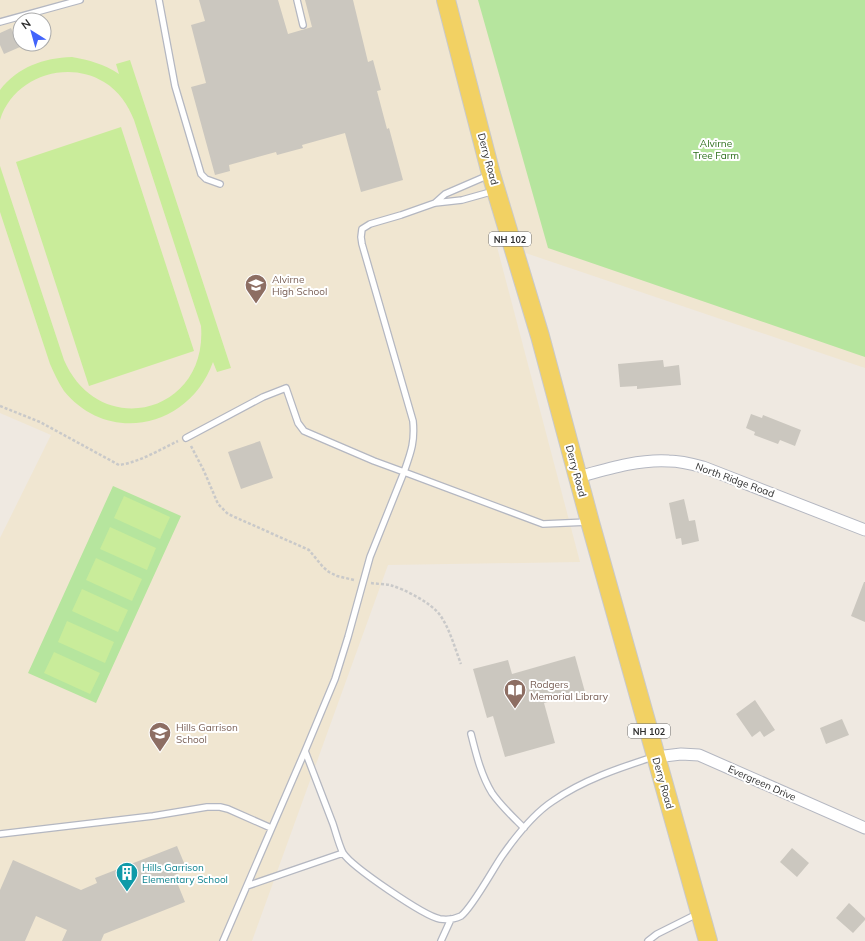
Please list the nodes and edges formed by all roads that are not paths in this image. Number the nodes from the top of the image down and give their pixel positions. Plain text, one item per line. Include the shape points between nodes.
1 (80, 0) edge
2 (159, 0) edge
3 (297, 0) edge
4 (446, 0) edge
5 (0, 22) edge
6 (303, 25) dead end
7 (494, 182) junction
8 (220, 184) dead end
9 (435, 203) junction
10 (186, 438) road end
11 (404, 472) junction
12 (578, 477) junction
13 (590, 522) junction
14 (865, 530) edge
15 (470, 734) dead end
16 (305, 751) junction
17 (656, 756) junction
18 (271, 828) junction
19 (524, 828) junction
20 (865, 828) edge
21 (0, 834) edge
22 (344, 853) junction
23 (247, 886) junction
24 (700, 913) junction
25 (451, 919) junction
26 (223, 941) edge
27 (440, 941) edge
28 (648, 941) edge
29 (708, 941) edge

1 - 5 lane
2 - 8 lane via 175,86 201,174 206,179
3 - 6 lane
4 - 7 main road, Derry Road / NH 102
7 - 9 lane via 462,200
7 - 9 lane via 445,194
7 - 12 main road, Derry Road / NH 102 via 540,336
9 - 11 lane via 370,224 362,229 361,237 413,421 413,447
10 - 11 lane via 263,397 286,388 298,423 304,431
11 - 13 lane via 543,524
11 - 16 lane via 370,557 335,679
12 - 13 main road, Derry Road / NH 102
12 - 14 street, North Ridge Road via 652,461 687,463
13 - 17 main road, Derry Road / NH 102
15 - 19 lane via 492,793
16 - 18 lane
16 - 22 lane
17 - 19 lane via 612,771 568,791 538,812
17 - 20 street, Evergreen Drive via 699,756
17 - 24 main road, Derry Road / NH 102
18 - 21 lane via 228,809 207,807 154,816
18 - 23 lane
19 - 25 lane via 471,904 461,916
22 - 23 lane
22 - 25 lane via 356,867 372,879 427,914 439,919
23 - 26 lane
24 - 28 lane
24 - 29 main road, Derry Road / NH 102
25 - 27 lane

